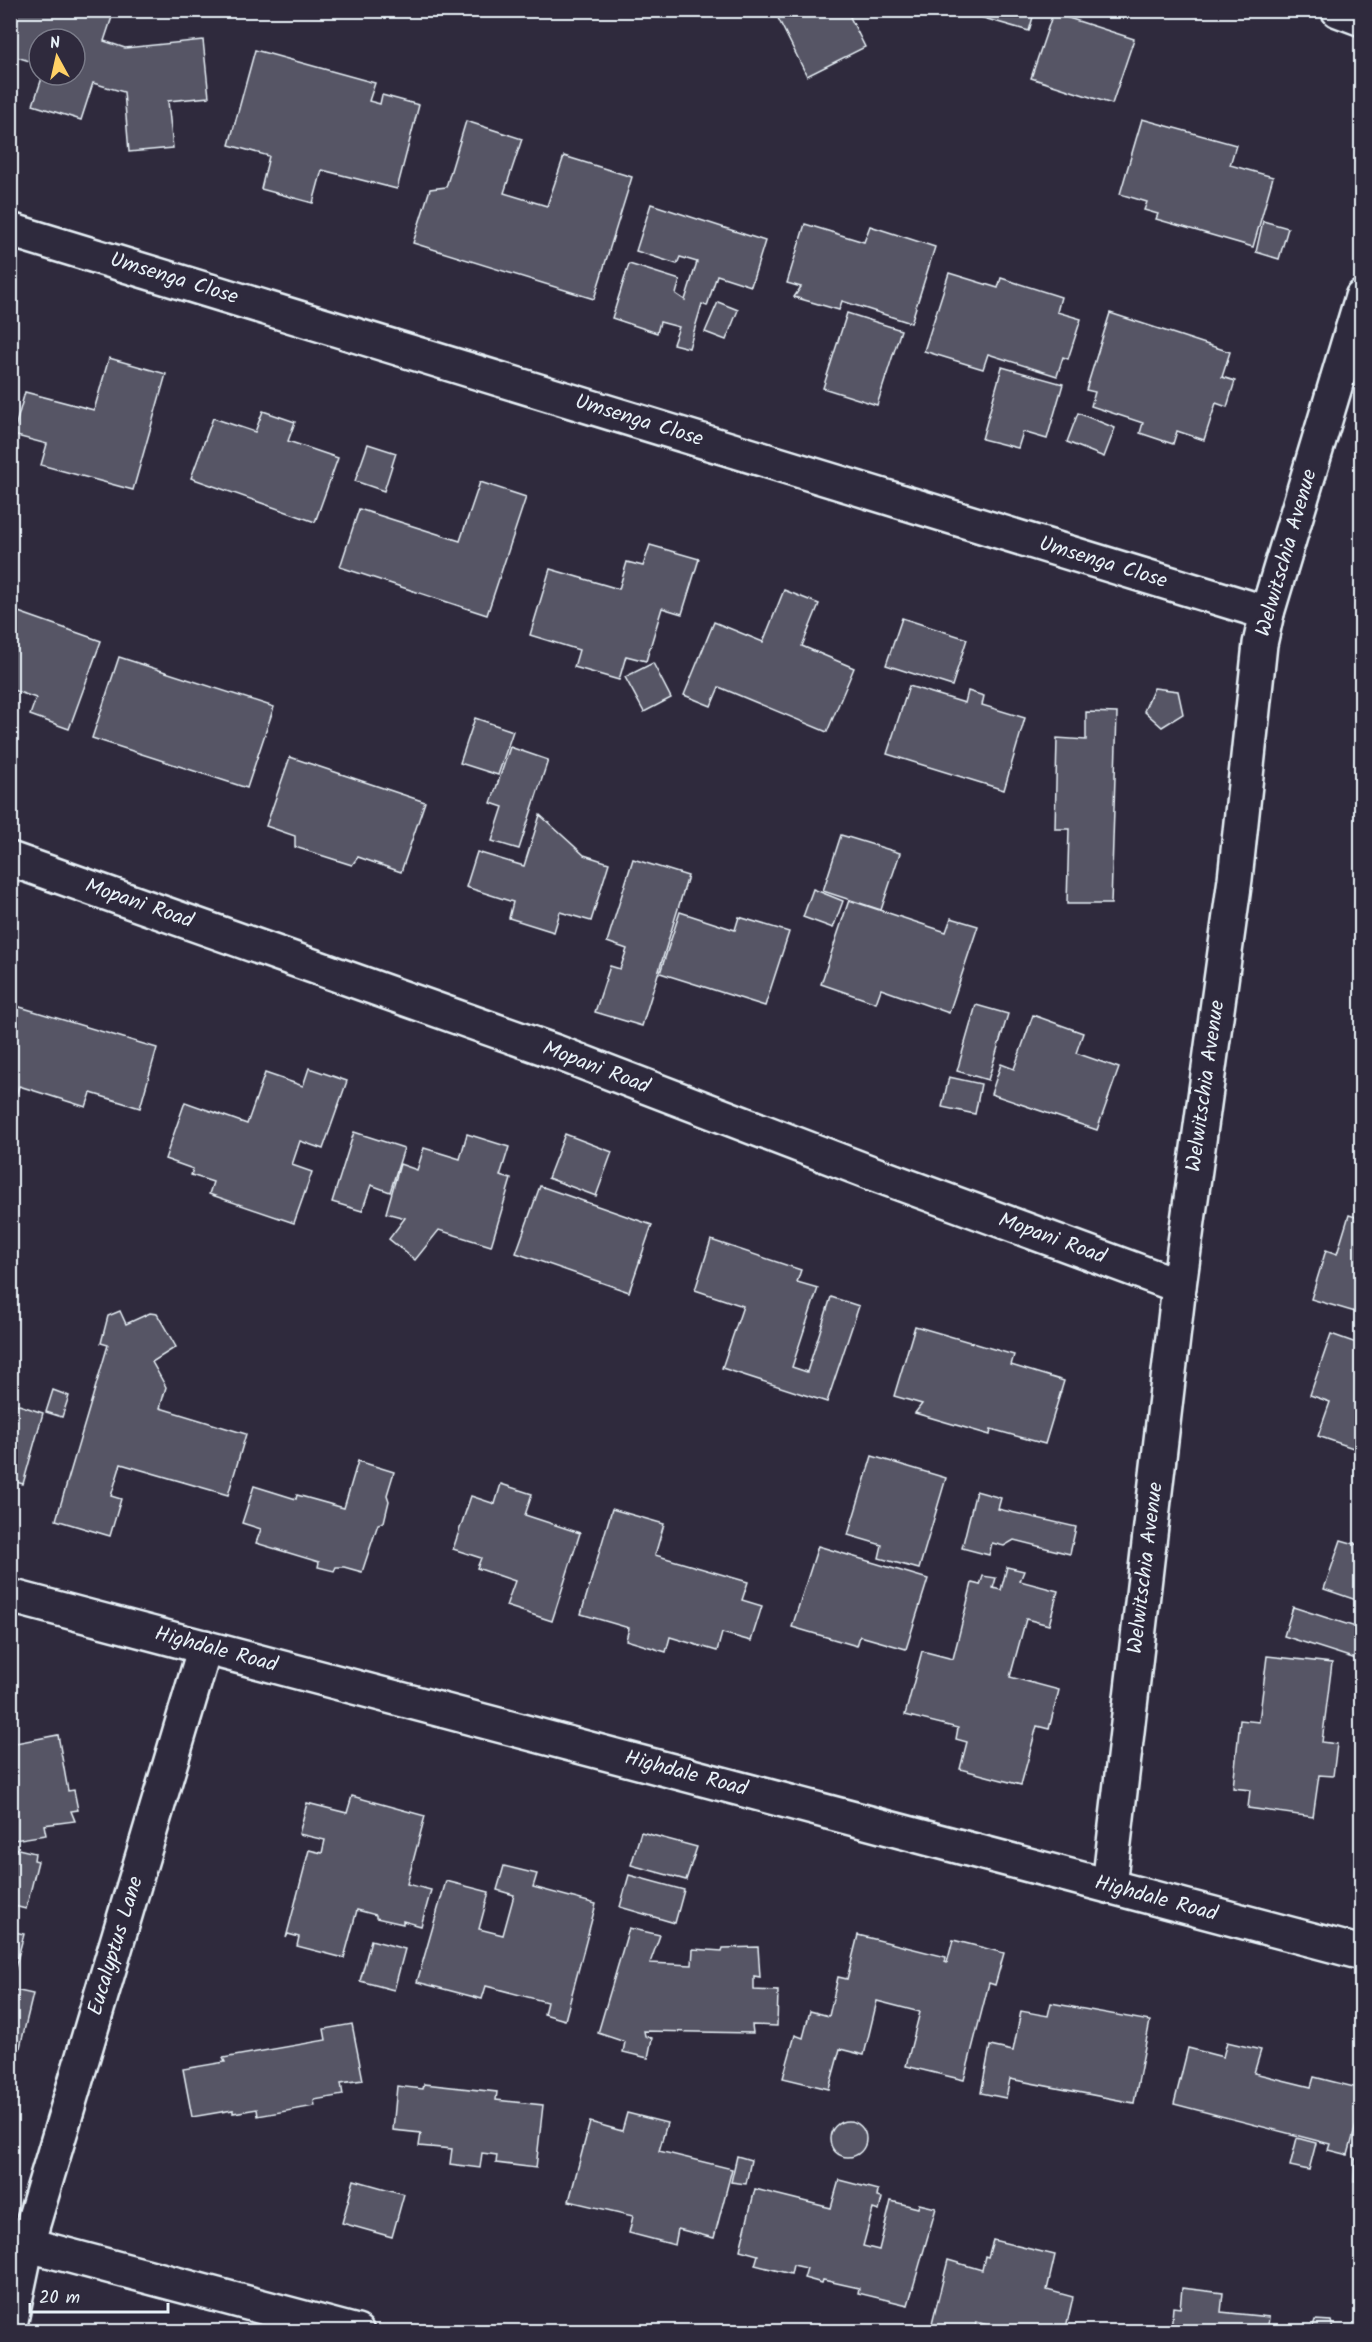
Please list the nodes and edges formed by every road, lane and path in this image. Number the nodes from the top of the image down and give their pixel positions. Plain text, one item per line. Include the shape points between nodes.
1 (1338, 10) edge
2 (1362, 19) edge
3 (10, 230) edge
4 (1362, 297) edge
5 (1267, 613) junction
6 (10, 859) edge
7 (1179, 1286) junction
8 (10, 1596) edge
9 (205, 1647) junction
10 (1109, 1886) junction
11 (1362, 1953) edge
12 (19, 2242) edge
13 (10, 2325) edge
14 (357, 2331) edge

1 - 2 street
3 - 5 street, Umsenga Close
4 - 5 street, Welwitschia Avenue
5 - 7 street, Welwitschia Avenue
6 - 7 street, Mopani Road via 556,1052
7 - 10 street, Welwitschia Avenue
8 - 9 street, Highdale Road
9 - 10 street, Highdale Road
9 - 12 street, Eucalyptus Lane
10 - 11 street, Highdale Road
12 - 13 street, Eucalyptus Lane
12 - 14 street

